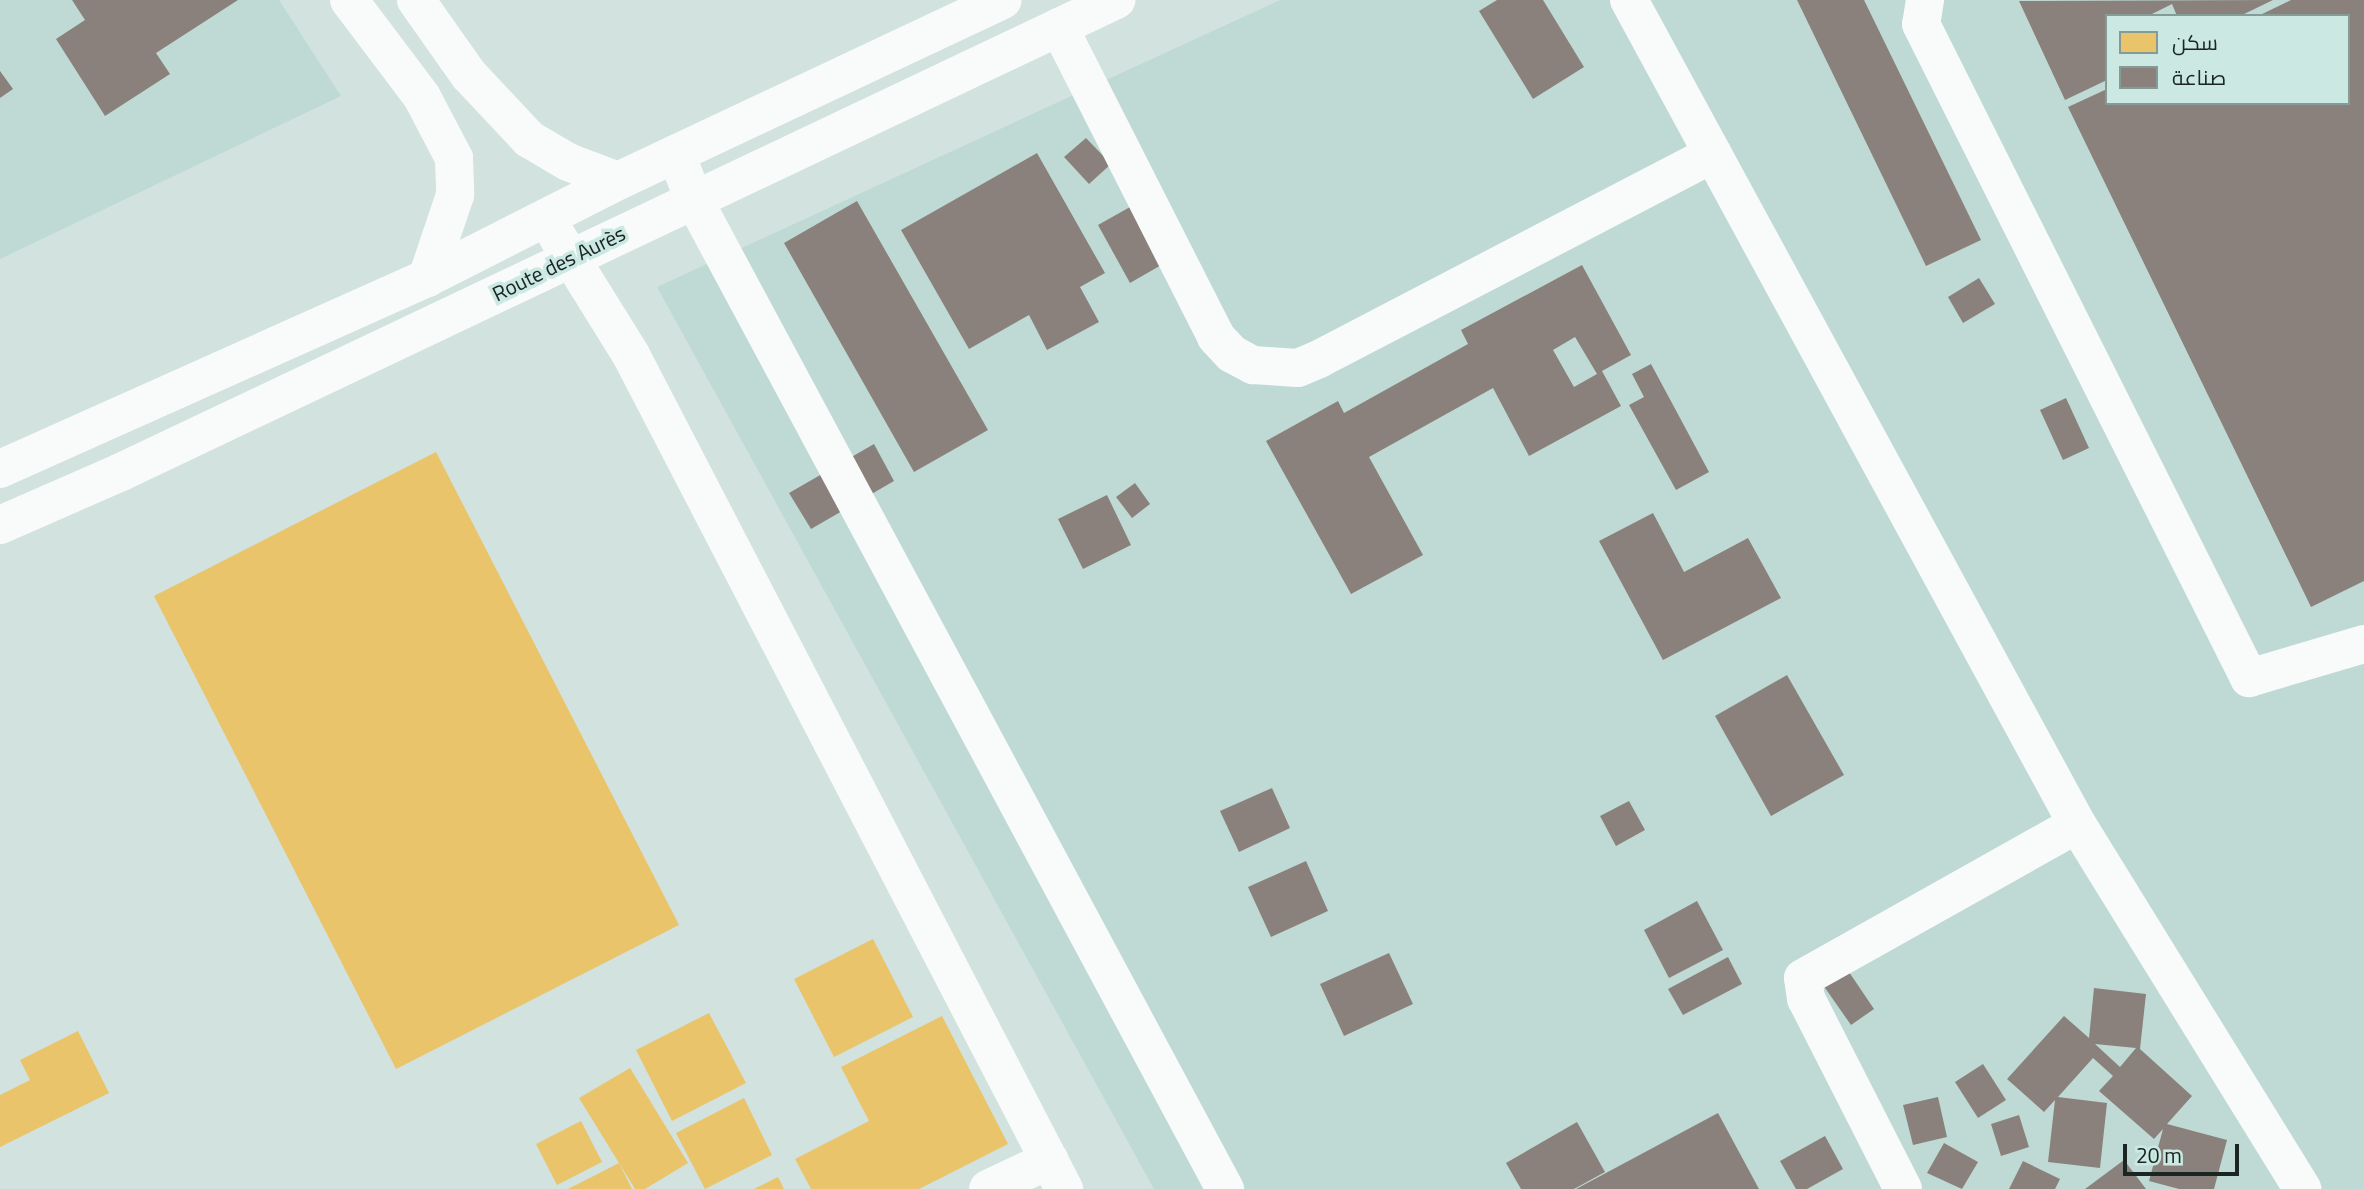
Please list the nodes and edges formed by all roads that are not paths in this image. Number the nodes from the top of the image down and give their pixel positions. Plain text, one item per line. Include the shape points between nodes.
1 (349, 0) edge
2 (416, 0) edge
3 (1003, 0) edge
4 (1116, 0) edge
5 (1629, 0) edge
6 (1925, 0) edge
7 (1059, 27) junction
8 (468, 75) junction
9 (422, 97) junction
10 (676, 154) junction
11 (1713, 154) junction
12 (618, 181) junction
13 (694, 200) junction
14 (546, 218) junction
15 (572, 258) junction
16 (427, 278) junction
17 (0, 469) edge
18 (0, 526) edge
19 (2364, 644) edge
20 (2077, 824) junction
21 (1056, 1174) edge
22 (988, 1189) edge
23 (1225, 1189) edge
24 (1903, 1189) edge
25 (2302, 1189) edge

1 - 9 street
2 - 8 street
3 - 10 street
4 - 7 street, Route des Aurès
5 - 11 street
6 - 19 street via 1921,24 2249,678
7 - 11 street via 1216,337 1232,354 1275,370 1298,368 1319,359
7 - 13 street, Route des Aurès
8 - 9 street
8 - 12 street via 514,125 546,151
9 - 16 street via 448,142 457,175
10 - 12 street
10 - 13 street
11 - 20 street
12 - 14 street
13 - 15 street, Route des Aurès
13 - 23 street
14 - 15 street
14 - 16 street
15 - 18 street, Route des Aurès
15 - 21 street via 631,355
16 - 17 street
20 - 24 street via 1803,978 1806,999
20 - 25 street
21 - 22 street

